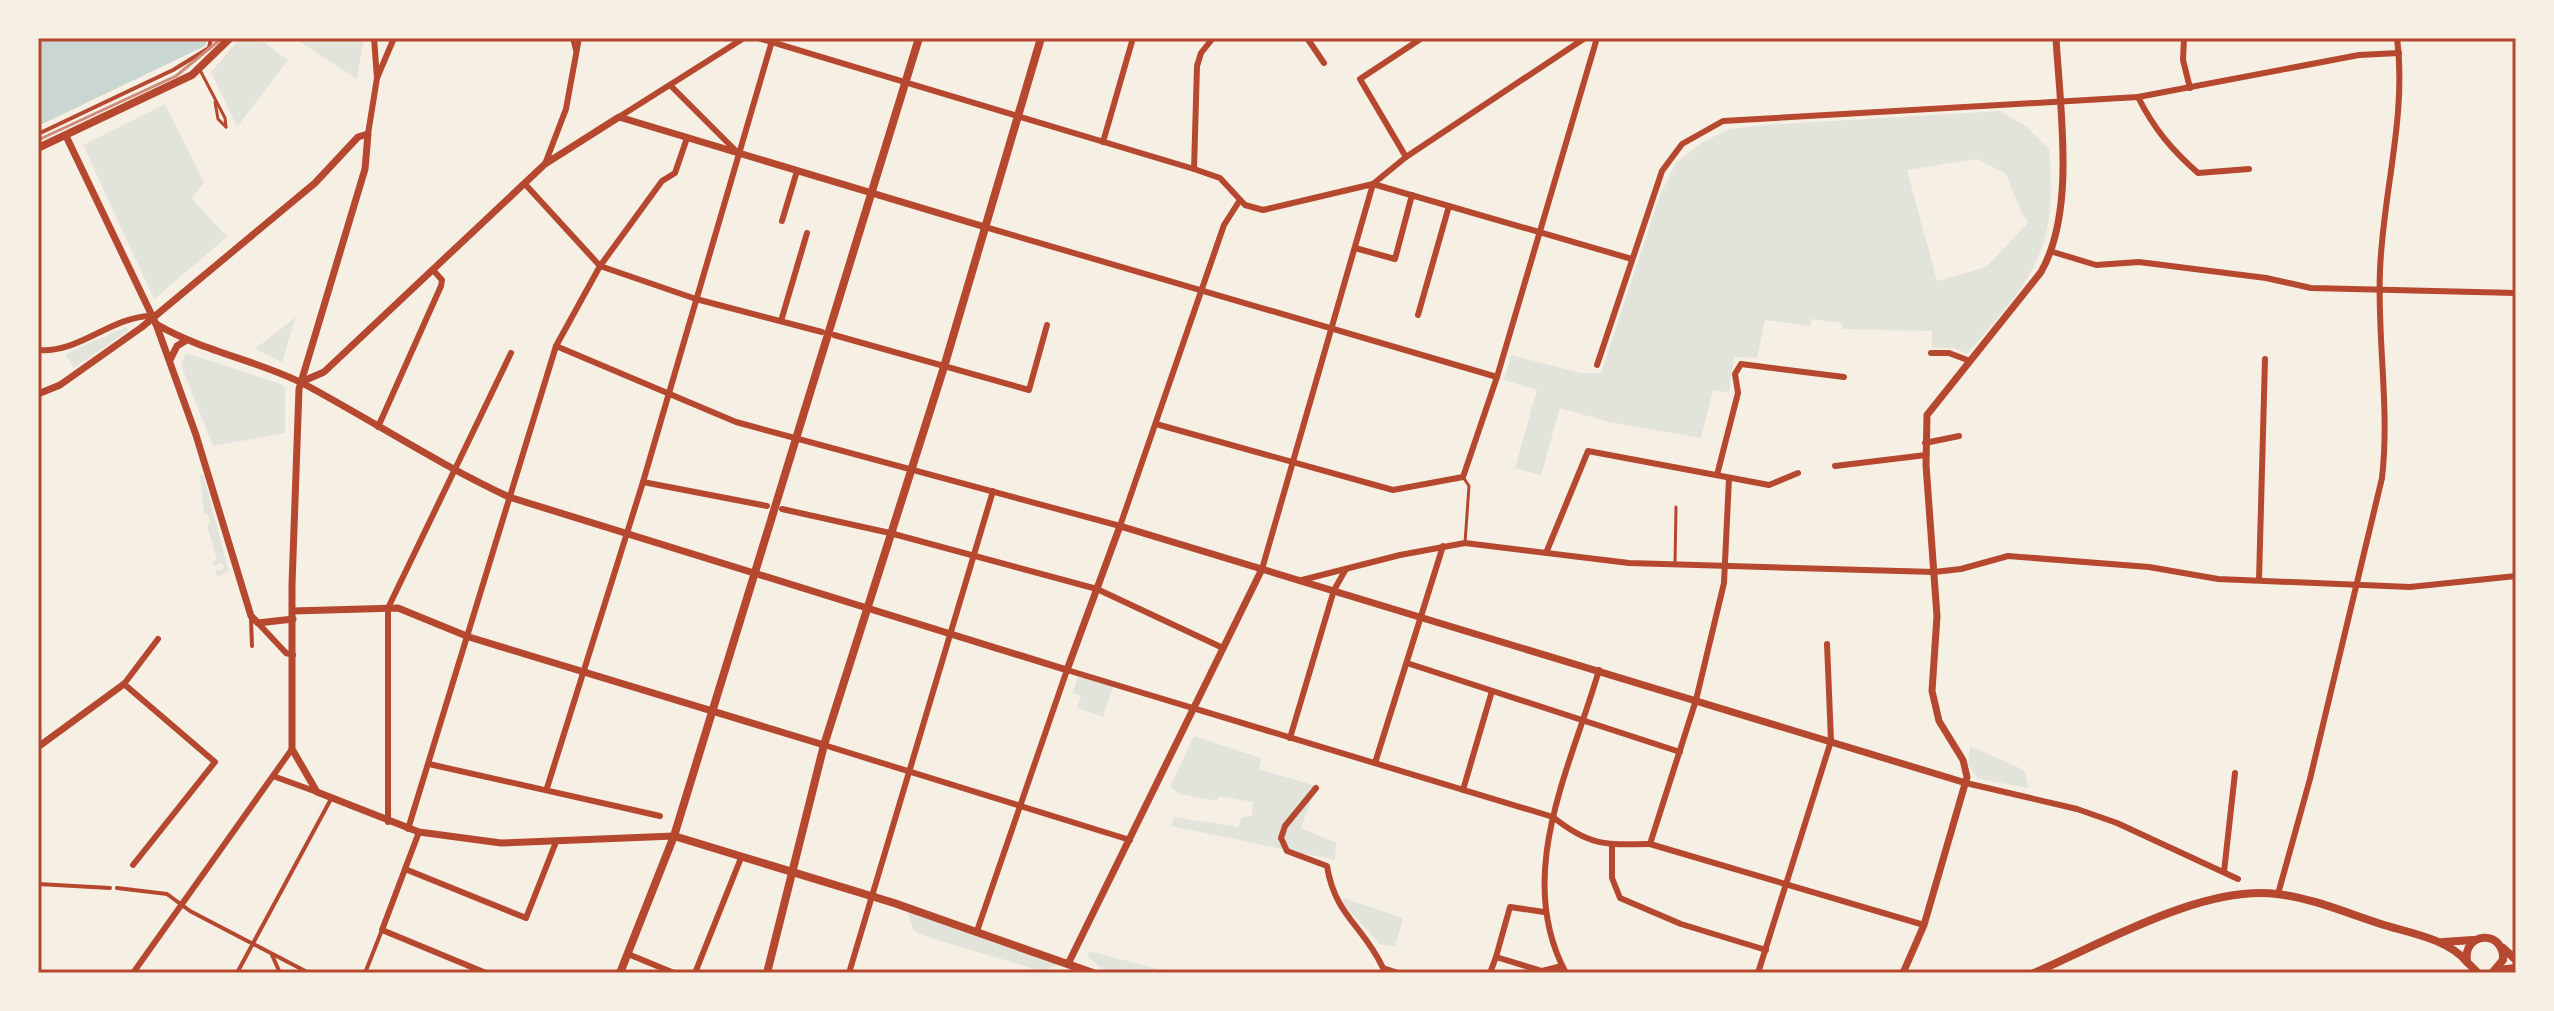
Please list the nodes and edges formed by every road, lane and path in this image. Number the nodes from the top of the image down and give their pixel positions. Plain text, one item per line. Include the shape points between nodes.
1 (211, 38) edge
2 (230, 38) edge
3 (374, 38) edge
4 (394, 38) edge
5 (572, 38) edge
6 (579, 38) edge
7 (744, 38) edge
8 (758, 38) edge
9 (919, 38) edge
10 (1041, 38) edge
11 (1133, 38) edge
12 (1213, 38) edge
13 (1307, 38) edge
14 (1422, 38) edge
15 (1585, 38) edge
16 (1597, 38) edge
17 (2056, 38) edge
18 (2184, 38) edge
19 (2397, 38) edge
20 (773, 40) edge
21 (576, 52) junction
22 (2399, 53) junction
23 (1324, 63) dead end
24 (200, 70) junction
25 (377, 78) junction
26 (905, 82) junction
27 (670, 85) junction
28 (2190, 88) junction
29 (2138, 97) junction
30 (215, 102) junction
31 (2058, 102) junction
32 (1017, 116) junction
33 (619, 117) junction
34 (38, 134) edge
35 (368, 134) junction
36 (66, 136) junction
37 (687, 138) junction
38 (1103, 142) junction
39 (38, 148) edge
40 (739, 153) junction
41 (1406, 157) junction
42 (545, 164) junction
43 (1194, 169) junction
44 (2249, 169) dead end
45 (797, 171) junction
46 (525, 184) junction
47 (1373, 184) junction
48 (871, 193) junction
49 (1412, 195) junction
50 (1240, 200) junction
51 (1449, 206) junction
52 (782, 221) dead end
53 (985, 227) junction
54 (807, 233) dead end
55 (1541, 233) junction
56 (1355, 248) junction
57 (2053, 252) junction
58 (1632, 259) junction
59 (600, 266) junction
60 (433, 270) junction
61 (1201, 290) junction
62 (2380, 291) junction
63 (2516, 293) edge
64 (696, 299) junction
65 (1418, 315) dead end
66 (152, 316) junction
67 (781, 321) junction
68 (156, 324) junction
69 (1047, 325) dead end
70 (1332, 329) junction
71 (822, 332) dead end
72 (834, 335) dead end
73 (185, 341) junction
74 (556, 346) junction
75 (38, 350) edge
76 (511, 353) dead end
77 (1931, 353) dead end
78 (2265, 359) dead end
79 (1970, 361) junction
80 (169, 363) junction
81 (1597, 365) dead end
82 (944, 367) junction
83 (1497, 377) junction
84 (1844, 377) dead end
85 (301, 382) junction
86 (667, 393) junction
87 (38, 394) edge
88 (1156, 424) junction
89 (378, 427) junction
90 (1959, 436) dead end
91 (796, 438) junction
92 (1925, 443) junction
93 (1926, 455) junction
94 (1293, 461) junction
95 (1835, 466) dead end
96 (911, 470) junction
97 (455, 472) junction
98 (1798, 473) dead end
99 (1717, 475) junction
100 (1463, 477) junction
101 (1729, 478) junction
102 (643, 482) junction
103 (993, 491) junction
104 (509, 497) junction
105 (767, 506) dead end
106 (1676, 507) dead end
107 (782, 509) dead end
108 (1120, 526) junction
109 (890, 533) junction
110 (627, 534) junction
111 (1465, 543) junction
112 (1443, 546) junction
113 (1546, 553) junction
114 (975, 555) junction
115 (1675, 564) junction
116 (1726, 565) junction
117 (1262, 569) junction
118 (1346, 569) junction
119 (1934, 572) junction
120 (755, 573) junction
121 (2516, 576) edge
122 (1301, 580) junction
123 (2259, 580) junction
124 (2357, 582) junction
125 (1097, 589) junction
126 (1334, 590) junction
127 (388, 608) junction
128 (866, 608) junction
129 (293, 615) junction
130 (251, 616) junction
131 (1420, 616) junction
132 (258, 623) junction
133 (953, 633) junction
134 (469, 637) junction
135 (158, 639) dead end
136 (1827, 644) dead end
137 (252, 646) dead end
138 (1223, 648) junction
139 (294, 655) junction
140 (1407, 663) junction
141 (1067, 670) junction
142 (1599, 670) junction
143 (584, 673) junction
144 (124, 684) junction
145 (1492, 691) junction
146 (1696, 700) junction
147 (1195, 709) junction
148 (712, 713) junction
149 (1584, 721) junction
150 (1290, 738) junction
151 (1831, 741) junction
152 (824, 745) junction
153 (38, 747) edge
154 (292, 749) junction
155 (1680, 752) junction
156 (1375, 763) junction
157 (429, 764) junction
158 (910, 771) junction
159 (2235, 773) dead end
160 (273, 776) junction
161 (1966, 783) junction
162 (547, 788) junction
163 (1316, 788) dead end
164 (1463, 790) junction
165 (317, 792) junction
166 (331, 799) junction
167 (1021, 806) junction
168 (660, 816) dead end
169 (1553, 817) junction
170 (388, 822) junction
171 (408, 829) junction
172 (419, 832) junction
173 (674, 836) junction
174 (1130, 840) junction
175 (556, 842) junction
176 (1650, 844) junction
177 (1612, 846) junction
178 (741, 858) junction
179 (133, 865) dead end
180 (405, 869) junction
181 (789, 872) junction
182 (2224, 872) junction
183 (2238, 879) dead end
184 (38, 884) edge
185 (1787, 885) junction
186 (110, 888) dead end
187 (117, 888) dead end
188 (2278, 894) junction
189 (873, 896) junction
190 (180, 904) junction
191 (1544, 912) junction
192 (1924, 925) junction
193 (382, 930) junction
194 (977, 931) junction
195 (2473, 940) junction
196 (252, 942) junction
197 (2438, 942) junction
198 (2503, 948) junction
199 (1766, 950) junction
200 (271, 953) junction
201 (628, 954) junction
202 (1496, 957) junction
203 (2516, 960) edge
204 (1069, 962) junction
205 (2516, 968) edge
206 (2471, 969) edge
207 (1564, 970) edge
208 (2494, 971) edge
209 (133, 973) edge
210 (237, 973) edge
211 (280, 973) edge
212 (309, 973) edge
213 (365, 973) edge
214 (486, 973) edge
215 (620, 973) edge
216 (674, 973) edge
217 (695, 973) edge
218 (767, 973) edge
219 (849, 973) edge
220 (1093, 973) edge
221 (1398, 973) edge
222 (1490, 973) edge
223 (1758, 973) edge
224 (1903, 973) edge
225 (2035, 973) edge

1 - 34 street via 209,48 173,70
2 - 24 main road
3 - 25 street
4 - 25 street
5 - 21 street
6 - 21 street
7 - 27 street
8 - 20 street
9 - 26 main road
10 - 32 main road
11 - 38 street
12 - 43 street via 1197,66
13 - 23 street
14 - 41 street via 1360,79
15 - 41 street
16 - 55 street
17 - 31 street
18 - 28 street
19 - 22 street
20 - 26 street
20 - 40 street
21 - 42 street via 566,109
22 - 28 street via 2359,55
22 - 62 street
24 - 30 lane
24 - 36 main road
25 - 35 street
26 - 32 street
26 - 48 main road
27 - 33 street
27 - 40 street
28 - 29 street
29 - 31 street
29 - 44 street via 2171,150 2198,173
30 - 30 lane via 216,113 226,127 225,118
31 - 57 street via 2062,213
31 - 58 street via 1723,121 1671,155
32 - 38 street
32 - 53 main road
33 - 37 street
33 - 42 street
35 - 66 street via 358,137 315,183
35 - 85 street via 365,169
36 - 39 main road
36 - 66 street
37 - 40 street
37 - 59 street via 675,173 662,181
38 - 43 street
40 - 45 street
40 - 64 street
41 - 47 street
42 - 46 street
43 - 50 street via 1220,178
45 - 48 street
45 - 52 street
46 - 59 street
46 - 60 street
47 - 49 street
47 - 50 street via 1263,210
47 - 56 street
48 - 53 street
48 - 91 main road
49 - 51 street
49 - 56 street via 1395,259
50 - 61 street via 1224,225
51 - 55 street
51 - 65 street
53 - 61 street
53 - 82 main road
54 - 67 street
55 - 58 street
55 - 83 street
56 - 70 street
57 - 62 street via 2096,265 2139,262 2311,288
57 - 79 street
58 - 81 street
59 - 64 street
59 - 74 street
60 - 85 street via 324,372
60 - 89 street via 441,286
61 - 70 street
61 - 88 street
62 - 63 street
62 - 124 street via 2386,440
64 - 67 street
64 - 86 street
66 - 68 street
66 - 75 street via 137,317 58,351
66 - 87 street via 60,385
67 - 71 street
68 - 73 street
68 - 80 street
69 - 82 street via 1029,390
70 - 83 street
70 - 94 street
72 - 82 street
73 - 80 street
73 - 85 street
74 - 86 street
74 - 104 street
76 - 97 street
77 - 79 street
78 - 123 street
79 - 92 street via 1927,415
80 - 130 street
82 - 96 main road
83 - 100 street
84 - 99 street via 1741,364
85 - 89 street
85 - 129 street
86 - 91 street via 727,419
86 - 102 street
88 - 94 street
88 - 108 street
89 - 97 street
90 - 92 street
91 - 96 street
91 - 120 main road
92 - 93 street
93 - 95 street
93 - 119 street
94 - 100 street via 1393,490
94 - 117 street
96 - 103 street
96 - 109 main road
97 - 104 street
97 - 127 street
98 - 101 street via 1769,485
99 - 101 street
99 - 113 street via 1588,451
100 - 111 lane via 1469,486
101 - 116 street
102 - 105 street
102 - 110 street
103 - 108 street
103 - 114 street
104 - 110 street
104 - 134 street
106 - 115 lane
107 - 109 street
108 - 117 street
108 - 125 street
109 - 114 street
109 - 128 main road
110 - 120 street
110 - 143 street
111 - 112 street
111 - 113 street
112 - 118 street
112 - 131 street
113 - 115 street
114 - 125 street
114 - 133 street
115 - 116 street
116 - 119 street
116 - 146 street
117 - 122 street
117 - 138 street
118 - 122 street
118 - 126 street
119 - 123 street via 2008,556
119 - 161 street via 1932,691 1939,721 1963,760
120 - 128 street
120 - 148 main road
121 - 124 street via 2410,587
122 - 126 street
123 - 124 street
124 - 188 street
125 - 138 street
125 - 141 street
126 - 131 street
126 - 150 street
127 - 129 street
127 - 134 street
127 - 170 street
128 - 133 street
128 - 152 main road
129 - 132 street
129 - 139 street
130 - 132 street
130 - 137 street
131 - 140 street
131 - 142 street
132 - 139 street
133 - 141 street
133 - 158 street
134 - 143 street
134 - 157 street
135 - 144 street
136 - 151 street
138 - 147 street
139 - 154 street
140 - 145 street
140 - 156 street
141 - 147 street
141 - 167 street
142 - 146 street
142 - 149 street
143 - 148 street
143 - 162 street
144 - 153 street
144 - 179 street via 215,762
145 - 149 street
145 - 164 street
146 - 151 street
146 - 155 street
147 - 150 street
147 - 174 street
148 - 152 street
148 - 173 main road
149 - 155 street
149 - 169 street
150 - 156 street
151 - 161 street
151 - 185 street
152 - 158 street
152 - 181 main road
154 - 160 street
154 - 165 street
155 - 176 street
156 - 164 street
157 - 162 street
157 - 171 street
158 - 167 street
158 - 189 street
159 - 182 street
160 - 165 street
160 - 190 street
161 - 182 street via 2077,809
161 - 192 street
162 - 168 street
163 - 221 street via 1281,838 1287,851 1327,866 1335,902 1378,951 1383,968
164 - 169 street
165 - 166 street
166 - 170 street
166 - 196 street
167 - 174 street
167 - 194 street
169 - 177 street via 1586,839
169 - 191 street via 1544,865
170 - 171 street
171 - 172 street
172 - 175 street via 501,843
172 - 180 street
173 - 175 street
173 - 178 main road
173 - 201 main road
174 - 204 street
175 - 180 street via 526,918
176 - 177 street
176 - 185 street
177 - 199 street via 1612,878 1620,898 1681,924
178 - 181 main road
178 - 217 street
180 - 193 street
181 - 189 main road
181 - 218 main road
182 - 183 street
184 - 186 street
185 - 192 street
185 - 199 street
187 - 190 street via 156,890
188 - 197 main road
188 - 225 main road via 2221,897
189 - 194 main road
189 - 219 street
190 - 196 street
190 - 209 street
191 - 202 street via 1510,907
191 - 207 street
192 - 224 street
193 - 213 street
193 - 214 street
194 - 204 main road
195 - 197 main road
195 - 198 main road via 2489,937
195 - 206 main road via 2466,950
196 - 200 street
196 - 210 street
197 - 206 main road
198 - 203 main road
198 - 208 main road via 2503,960
199 - 223 street
200 - 211 street
200 - 212 street
201 - 215 main road
201 - 216 street
202 - 207 street via 1542,971
202 - 222 street
204 - 220 main road
205 - 208 main road

